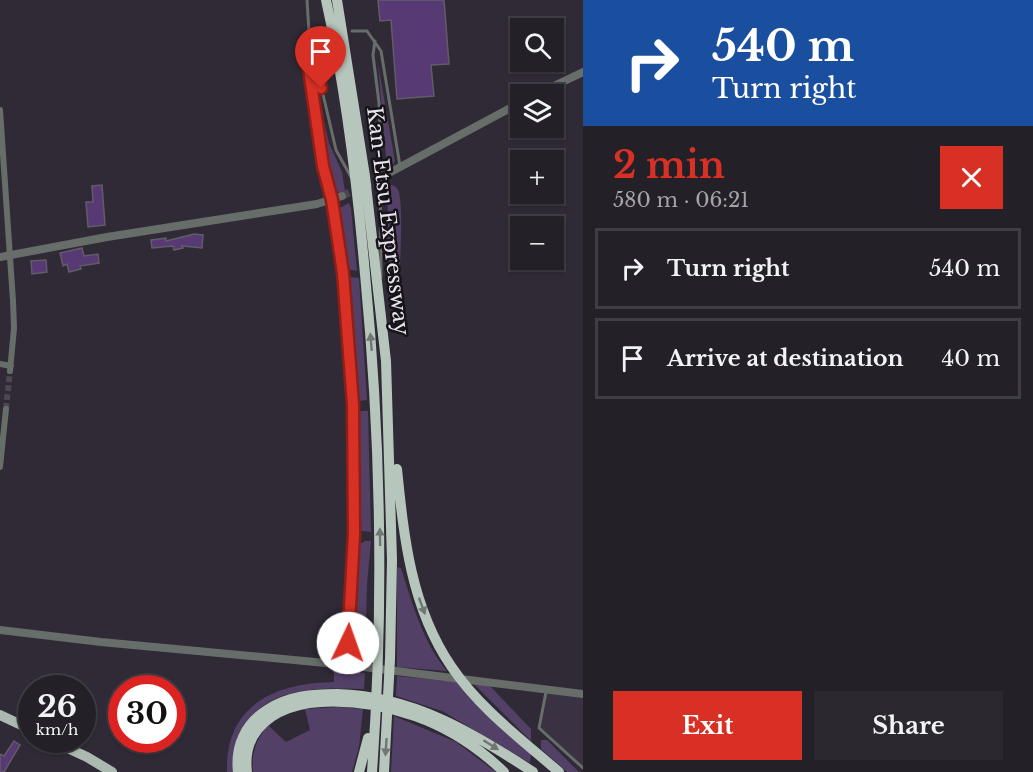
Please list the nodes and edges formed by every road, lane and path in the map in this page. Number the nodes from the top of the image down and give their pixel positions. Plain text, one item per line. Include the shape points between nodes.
1 (307, 0) edge
2 (326, 0) edge
3 (337, 0) edge
4 (352, 31) dead end
5 (324, 36) dead end
6 (309, 37) junction
7 (375, 41) junction
8 (310, 48) junction
9 (583, 72) edge
10 (558, 84) edge
11 (510, 108) edge
12 (0, 110) edge
13 (400, 168) junction
14 (387, 174) tunnel mouth
15 (356, 186) junction
16 (342, 196) tunnel mouth
17 (332, 200) junction
18 (9, 255) junction
19 (0, 257) edge
20 (377, 287) junction
21 (386, 362) junction
22 (0, 364) edge
23 (6, 409) dead end
24 (0, 467) edge
25 (0, 630) edge
26 (381, 658) junction
27 (347, 665) junction
28 (546, 690) junction
29 (583, 694) edge
30 (0, 715) edge
31 (373, 718) junction
32 (18, 723) edge
33 (78, 753) edge
34 (583, 768) edge
35 (112, 772) edge
36 (238, 772) edge
37 (248, 772) edge
38 (359, 772) edge
39 (372, 772) edge
40 (384, 772) edge
41 (504, 772) edge
42 (532, 772) edge
43 (559, 772) edge

1 - 6 lane
2 - 15 highway, Kan-Etsu Expressway
3 - 20 highway, Kan-Etsu Expressway via 365,176
4 - 7 lane via 367,31
5 - 6 lane
6 - 8 lane
7 - 13 lane via 381,51
7 - 20 lane via 382,273
8 - 15 lane via 336,150
8 - 17 lane via 308,62 321,154
9 - 10 street
11 - 13 street
12 - 18 street
13 - 14 street
26 -> 15 highway, Kan-Etsu Expressway via 373,360
16 - 17 street
17 - 18 street
17 - 27 street via 343,273 353,405 354,534
18 - 19 street
18 - 22 street via 14,328 10,368
20 - 21 highway, Kan-Etsu Expressway
21 - 26 highway, Kan-Etsu Expressway via 391,491
21 -> 43 highway via 406,551 429,624 452,668 470,689
23 - 24 street
25 - 27 street
26 - 31 highway
26 -> 40 highway, Kan-Etsu Expressway via 387,722
27 - 28 street
28 - 29 street
28 - 34 lane via 539,728
30 - 32 highway
31 - 38 highway
31 - 39 highway
33 - 35 highway
36 -> 42 highway via 242,739 261,713 294,698 326,694 380,698 416,708 471,733
37 - 41 highway via 246,758 252,739 272,716 301,705 347,702 382,707 431,722 467,742

